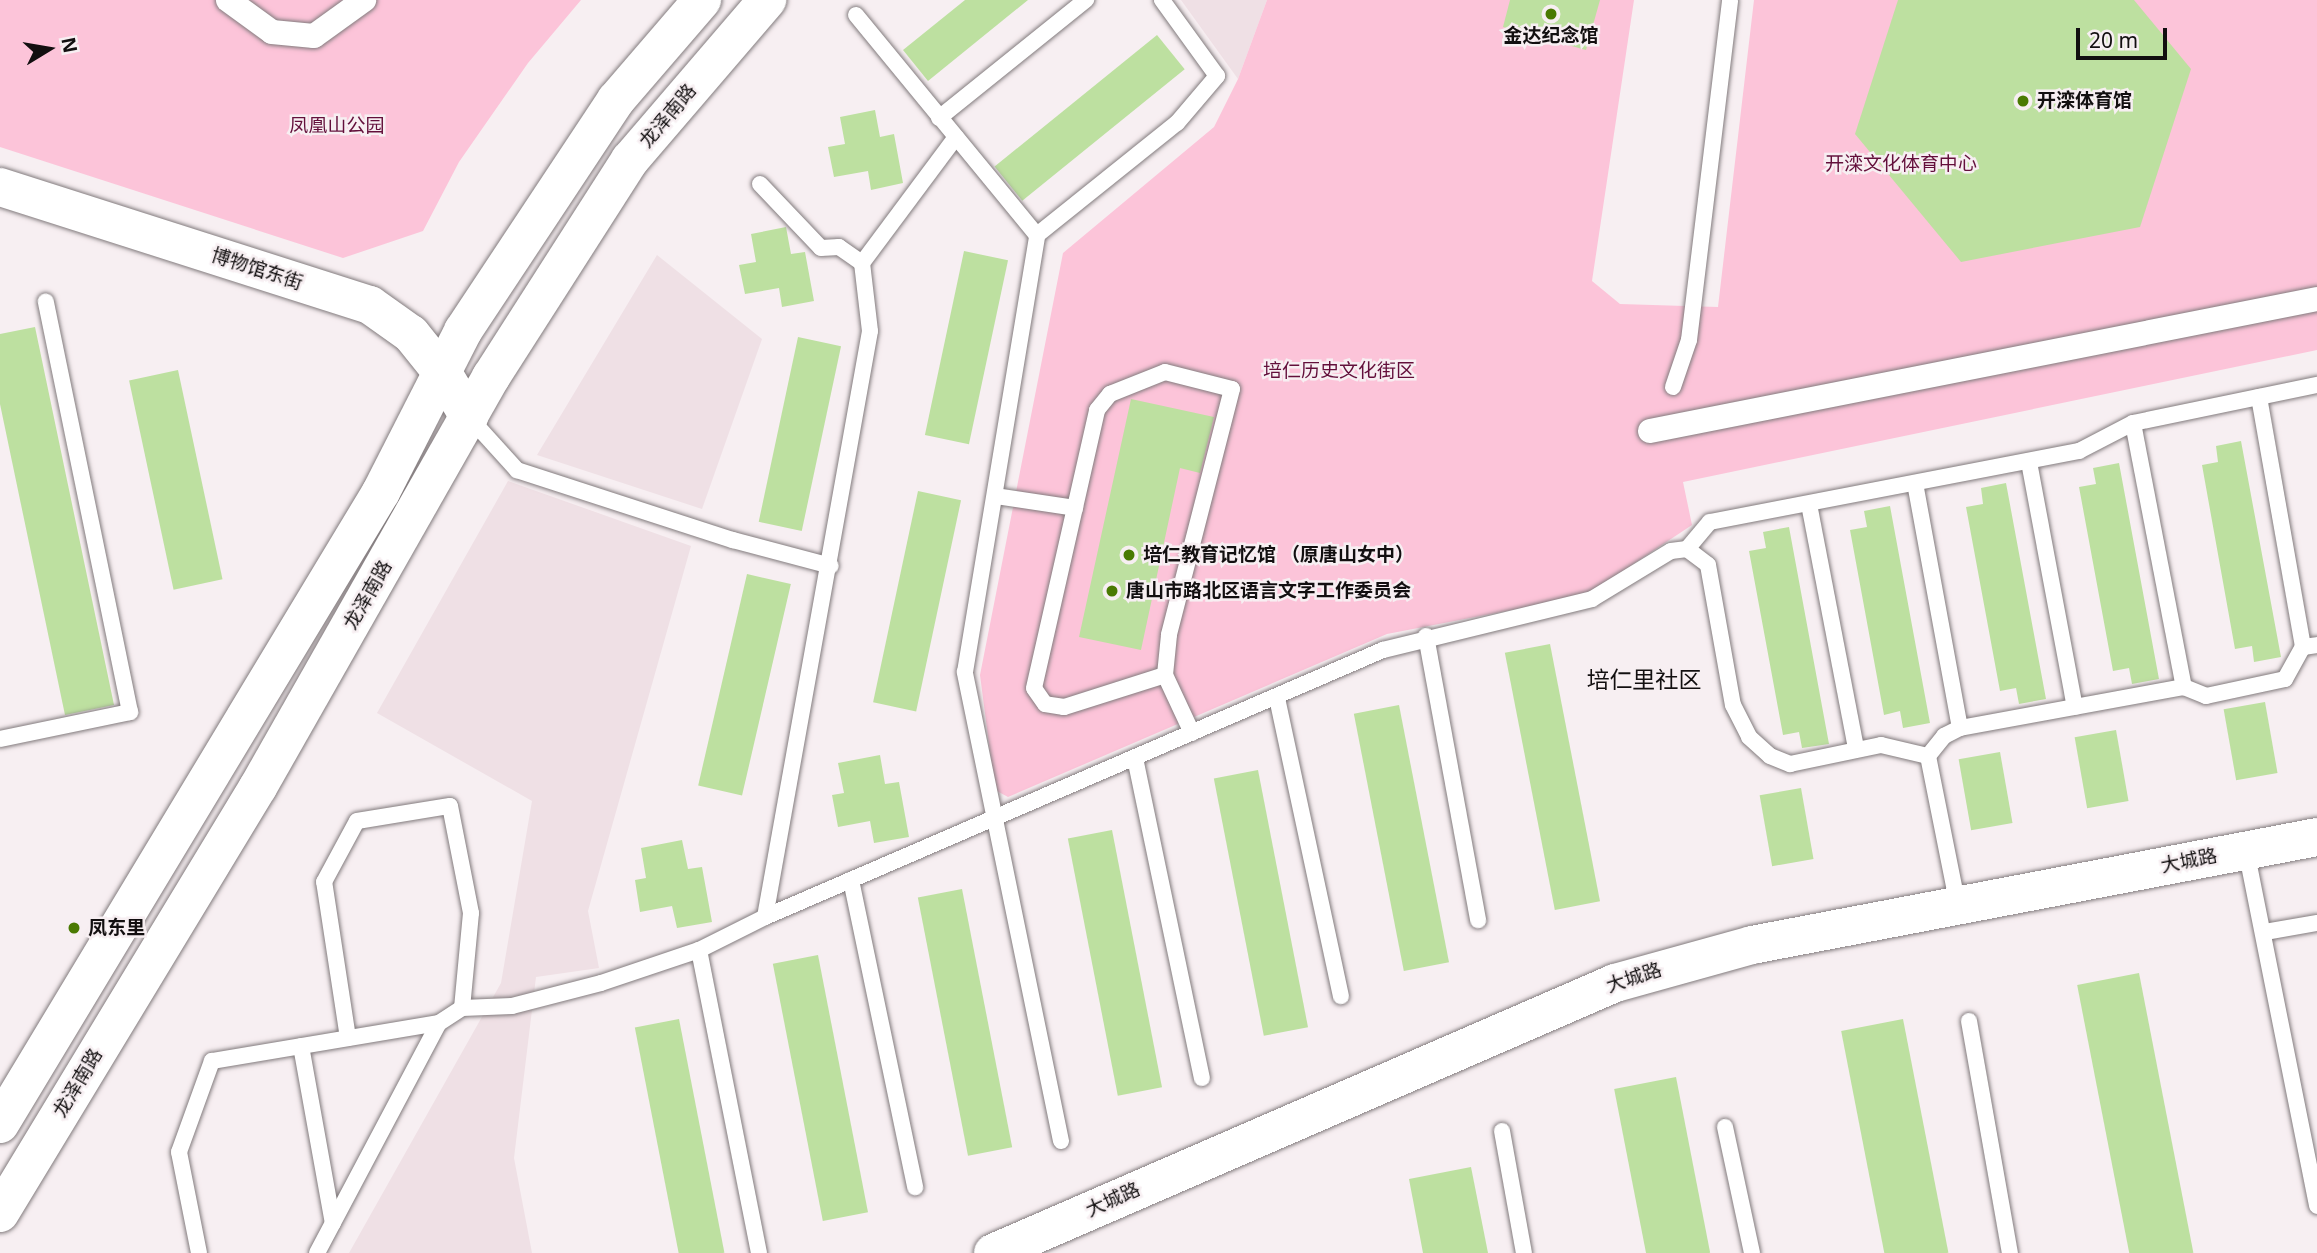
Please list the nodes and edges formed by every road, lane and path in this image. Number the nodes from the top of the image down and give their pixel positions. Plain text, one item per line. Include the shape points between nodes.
1 (228, 0) edge
2 (364, 0) edge
3 (702, 0) edge
4 (766, 0) edge
5 (1086, 0) edge
6 (1162, 0) edge
7 (1730, 0) edge
8 (856, 15) dead end
9 (939, 118) junction
10 (956, 137) junction
11 (760, 184) dead end
12 (0, 187) edge
13 (1037, 235) junction
14 (862, 263) junction
15 (2317, 299) edge
16 (46, 302) dead end
17 (444, 375) junction
18 (2317, 385) edge
19 (1673, 387) dead end
20 (2259, 397) junction
21 (469, 417) junction
22 (2133, 423) junction
23 (1650, 431) dead end
24 (2029, 462) junction
25 (1916, 483) junction
26 (996, 496) junction
27 (1809, 504) junction
28 (1075, 508) junction
29 (1687, 549) junction
30 (831, 566) junction
31 (1426, 636) junction
32 (2310, 646) edge
33 (1165, 675) junction
34 (2184, 687) junction
35 (1277, 698) junction
36 (2075, 707) junction
37 (1961, 728) junction
38 (1192, 733) junction
39 (0, 739) edge
40 (1856, 749) junction
41 (1928, 756) junction
42 (1135, 758) junction
43 (992, 819) junction
44 (2317, 837) edge
45 (2246, 850) junction
46 (851, 880) junction
47 (1958, 906) junction
48 (765, 917) junction
49 (1478, 919) dead end
50 (2317, 923) edge
51 (2265, 932) junction
52 (699, 950) junction
53 (1341, 996) dead end
54 (462, 1008) junction
55 (1969, 1021) dead end
56 (439, 1023) junction
57 (348, 1038) junction
58 (301, 1046) junction
59 (1202, 1077) dead end
60 (0, 1124) edge
61 (1725, 1127) dead end
62 (1502, 1131) dead end
63 (1061, 1141) dead end
64 (915, 1187) dead end
65 (2317, 1206) edge
66 (0, 1213) edge
67 (333, 1223) junction
68 (199, 1253) edge
69 (317, 1253) edge
70 (759, 1253) edge
71 (993, 1253) edge
72 (1524, 1253) edge
73 (1752, 1253) edge
74 (2010, 1253) edge

1 - 2 street via 272,33 314,36
3 - 17 main road via 617,100 463,331
4 - 21 main road, 龙泽南路 via 630,160
5 - 9 lane
6 - 13 lane via 1217,76 1177,123
7 - 19 lane via 1689,340
8 - 9 lane
9 - 10 lane
10 - 13 lane
10 - 14 lane
11 - 14 lane via 821,248 839,247
12 - 17 main road, 博物馆东街 via 370,305 411,334
13 - 26 lane
14 - 30 lane via 870,331
15 - 23 street
16 - 39 lane via 130,712
17 - 21 main road, 博物馆东街
17 - 60 main road via 381,492
18 - 20 lane
20 - 22 lane
20 - 32 lane
21 - 30 lane via 517,470 733,540
21 - 66 main road, 龙泽南路 via 258,787
22 - 24 lane via 2079,451
22 - 34 lane
24 - 25 lane
24 - 36 lane
25 - 27 lane
25 - 37 lane
26 - 28 lane
26 - 43 lane via 965,672
27 - 29 lane via 1710,522
27 - 40 lane
28 - 33 lane via 1034,688 1045,704 1064,706
28 - 33 lane via 1097,410 1110,394 1165,372 1232,389 1169,635
29 - 31 lane via 1671,551 1592,600
29 - 40 lane via 1708,565 1733,705 1749,737 1770,756 1790,764
30 - 48 lane
31 - 35 lane via 1383,650
31 - 49 lane
32 - 34 lane via 2285,679 2206,696
33 - 38 lane
34 - 36 lane
35 - 38 lane
35 - 53 lane
36 - 37 lane
37 - 41 lane via 1944,736
38 - 42 lane
40 - 41 lane via 1902,746
41 - 47 lane
42 - 43 lane
42 - 59 lane
43 - 46 lane
43 - 63 lane
44 - 45 main road, 大城路
45 - 47 main road, 大城路
45 - 51 lane
46 - 48 lane
46 - 64 lane
47 - 71 main road, 大城路 via 1752,945 1615,983
48 - 52 lane
50 - 51 lane
51 - 65 lane
52 - 54 lane via 512,1006
52 - 70 lane
54 - 56 lane
54 - 57 lane via 471,913 450,806 357,821 324,882
55 - 74 lane
56 - 57 lane
56 - 67 lane
57 - 58 lane
58 - 67 lane
58 - 68 lane via 212,1061 179,1152
61 - 73 lane
62 - 72 lane
67 - 69 lane

